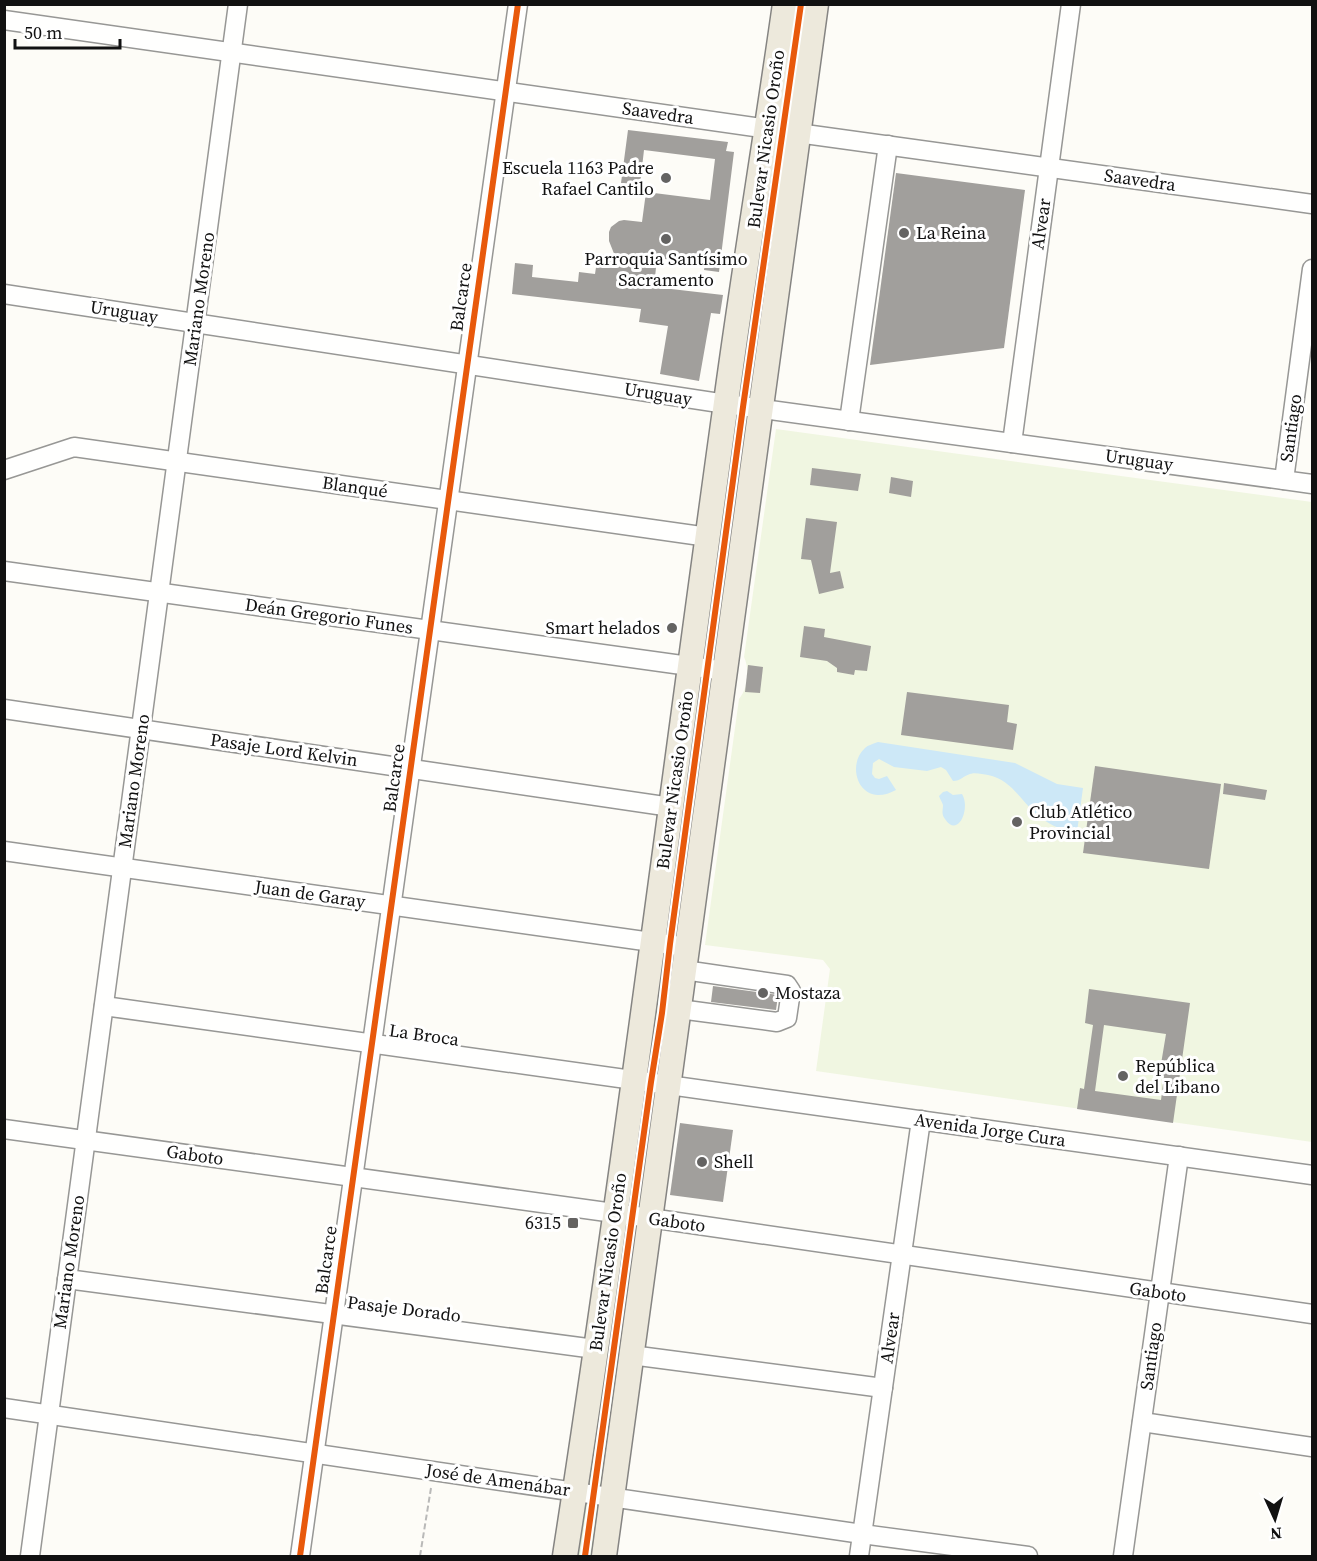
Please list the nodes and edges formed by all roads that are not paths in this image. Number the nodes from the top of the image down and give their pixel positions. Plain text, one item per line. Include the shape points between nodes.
1 (238, 4) edge
2 (518, 4) edge
3 (785, 4) edge
4 (816, 4) edge
5 (1071, 4) edge
6 (4, 20) edge
7 (232, 52) junction
8 (505, 91) junction
9 (768, 129) junction
10 (798, 133) junction
11 (888, 146) junction
12 (1049, 168) junction
13 (1312, 204) edge
14 (1312, 269) edge
15 (4, 294) edge
16 (195, 323) junction
17 (467, 364) junction
18 (726, 404) junction
19 (760, 409) junction
20 (849, 421) junction
21 (1012, 443) junction
22 (177, 462) junction
23 (4, 470) edge
24 (1284, 480) junction
25 (1312, 484) edge
26 (448, 500) junction
27 (708, 537) junction
28 (4, 571) edge
29 (159, 592) junction
30 (429, 630) junction
31 (690, 667) junction
32 (725, 671) junction
33 (4, 709) edge
34 (141, 729) junction
35 (410, 768) junction
36 (671, 807) junction
37 (4, 851) edge
38 (122, 867) junction
39 (391, 905) junction
40 (653, 942) junction
41 (685, 959) junction
42 (104, 1006) junction
43 (679, 1009) junction
44 (372, 1042) junction
45 (634, 1080) junction
46 (668, 1084) junction
47 (921, 1120) junction
48 (4, 1129) edge
49 (86, 1140) junction
50 (1179, 1156) junction
51 (1312, 1175) edge
52 (353, 1177) junction
53 (615, 1213) junction
54 (650, 1218) junction
55 (902, 1255) junction
56 (67, 1280) junction
57 (1160, 1292) junction
58 (334, 1314) junction
59 (1312, 1314) edge
60 (595, 1349) junction
61 (632, 1355) junction
62 (883, 1388) junction
63 (4, 1407) edge
64 (49, 1414) junction
65 (1142, 1422) junction
66 (1312, 1447) edge
67 (314, 1453) junction
68 (575, 1491) junction
69 (612, 1497) junction
70 (862, 1534) junction
71 (30, 1557) edge
72 (300, 1557) edge
73 (565, 1557) edge
74 (604, 1557) edge
75 (859, 1557) edge
76 (1028, 1557) edge
77 (1123, 1557) edge

1 - 7 street, Mariano Moreno
2 - 8 street, Balcarce
3 - 9 main road, Bulevar Nicasio Oroño
4 - 10 main road, Bulevar Nicasio Oroño
5 - 12 street, Alvear
6 - 7 street, Saavedra
7 - 8 street, Saavedra
7 - 16 street, Mariano Moreno
8 - 9 street, Saavedra
8 - 17 street, Balcarce
9 - 10 street, Saavedra
9 - 18 main road, Bulevar Nicasio Oroño
10 - 11 street, Saavedra
10 - 19 main road, Bulevar Nicasio Oroño
11 - 12 street, Saavedra
11 - 20 street
12 - 13 street, Saavedra
12 - 21 street, Alvear
14 - 24 street, Santiago
15 - 16 street, Uruguay
16 - 17 street, Uruguay
16 - 22 street, Mariano Moreno
17 - 18 street, Uruguay
17 - 26 street, Balcarce
18 - 19 street, Uruguay
18 - 27 main road, Bulevar Nicasio Oroño
19 - 20 street, Uruguay
19 - 32 main road, Bulevar Nicasio Oroño
20 - 21 street, Uruguay
21 - 24 street, Uruguay
22 - 23 street, Blanqué via 74,447
22 - 26 street, Blanqué
22 - 29 street, Mariano Moreno
24 - 25 street, Uruguay
26 - 27 street, Blanqué
26 - 30 street, Balcarce
27 - 31 main road, Bulevar Nicasio Oroño
28 - 29 street, Deán Gregorio Funes
29 - 30 street, Deán Gregorio Funes
29 - 34 street, Mariano Moreno
30 - 31 street, Deán Gregorio Funes
30 - 35 street, Balcarce
31 - 32 street, Deán Gregorio Funes
31 - 36 main road, Bulevar Nicasio Oroño
32 - 41 main road, Bulevar Nicasio Oroño
33 - 34 street, Pasaje Lord Kelvin
34 - 35 street, Pasaje Lord Kelvin
34 - 38 street, Mariano Moreno
35 - 36 street, Pasaje Lord Kelvin
35 - 39 street, Balcarce
36 - 40 main road, Bulevar Nicasio Oroño
37 - 38 street, Juan de Garay
38 - 39 street, Juan de Garay
38 - 42 street, Mariano Moreno
39 - 40 street, Juan de Garay
39 - 44 street, Balcarce
40 - 41 street, Juan de Garay
40 - 45 main road, Bulevar Nicasio Oroño
41 - 43 main road, Bulevar Nicasio Oroño
41 - 43 street, Juan de Garay via 787,985 791,991 787,1018 777,1022
42 - 44 street, La Broca
42 - 49 street, Mariano Moreno
43 - 46 main road, Bulevar Nicasio Oroño
44 - 45 street, La Broca
44 - 52 street, Balcarce
45 - 46 street, La Broca
45 - 53 main road, Bulevar Nicasio Oroño
46 - 47 street, Avenida Jorge Cura
46 - 54 main road, Bulevar Nicasio Oroño
47 - 50 street, Avenida Jorge Cura
47 - 55 street, Alvear
48 - 49 street, Gaboto
49 - 52 street, Gaboto
49 - 56 street, Mariano Moreno
50 - 51 street, Avenida Jorge Cura
50 - 57 street, Santiago
52 - 53 street, Gaboto
52 - 58 street, Balcarce
53 - 54 street, Gaboto
53 - 60 main road, Bulevar Nicasio Oroño
54 - 55 street, Gaboto
54 - 61 main road, Bulevar Nicasio Oroño
55 - 57 street, Gaboto
55 - 62 street, Alvear
56 - 58 street, Pasaje Dorado
56 - 64 street, Mariano Moreno
57 - 59 street, Gaboto
57 - 65 street, Santiago
58 - 60 street, Pasaje Dorado
58 - 67 street, Balcarce
60 - 68 main road, Bulevar Nicasio Oroño
61 - 62 street
61 - 69 main road, Bulevar Nicasio Oroño
62 - 70 street, Alvear
63 - 64 street, José de Amenábar
64 - 67 street, José de Amenábar
64 - 71 street, Mariano Moreno
65 - 66 street
65 - 77 street, Santiago
67 - 68 street, José de Amenábar
67 - 72 street, Balcarce
68 - 69 street, José de Amenábar
68 - 73 main road, Bulevar Nicasio Oroño
69 - 70 street, José de Amenábar
69 - 74 main road, Bulevar Nicasio Oroño
70 - 75 street, Alvear
70 - 76 street, José de Amenábar

